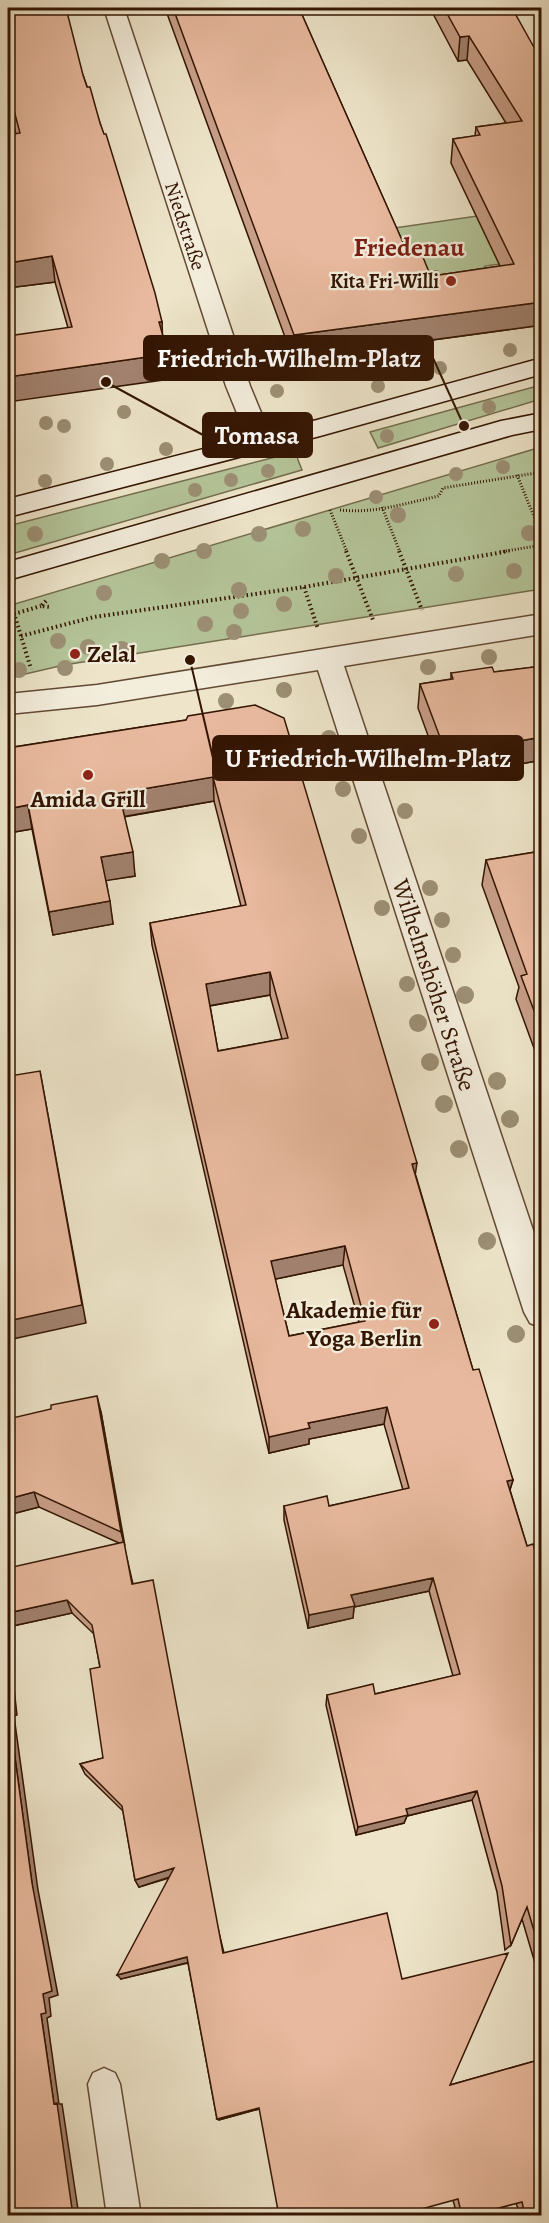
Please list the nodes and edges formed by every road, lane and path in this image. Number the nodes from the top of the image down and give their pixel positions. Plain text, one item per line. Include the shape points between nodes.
1 (114, 8) edge
2 (542, 366) edge
3 (542, 422) edge
4 (261, 444) junction
5 (542, 472) edge
6 (517, 475) junction
7 (382, 507) junction
8 (8, 508) edge
9 (542, 536) edge
10 (542, 545) edge
11 (407, 569) junction
12 (8, 571) edge
13 (357, 578) junction
14 (304, 587) junction
15 (10, 600) dead end
16 (46, 601) dead end
17 (41, 606) junction
18 (50, 607) dead end
19 (423, 613) dead end
20 (14, 614) junction
21 (373, 621) dead end
22 (542, 624) edge
23 (318, 630) dead end
24 (21, 636) junction
25 (328, 658) junction
26 (41, 701) junction
27 (9, 703) edge
28 (542, 1312) edge
29 (104, 2084) dead end
30 (124, 2216) edge

1 - 4 street, Niedstraße via 238,386
2 - 4 street
3 - 12 street via 510,427
4 - 8 street
5 - 6 path
6 - 7 path via 443,488 439,496
6 - 9 path
7 - 11 path
7 - 13 path via 350,512 329,507
10 - 11 path
11 - 13 path
11 - 19 path
13 - 14 path
13 - 21 path
14 - 23 path
14 - 24 path via 94,617
15 - 20 path
16 - 17 path
17 - 18 path
17 - 20 path
20 - 24 path
22 - 25 street
24 - 26 path
25 - 26 street
25 - 28 street, Wilhelmshöher Straße
26 - 27 street
29 - 30 lane

